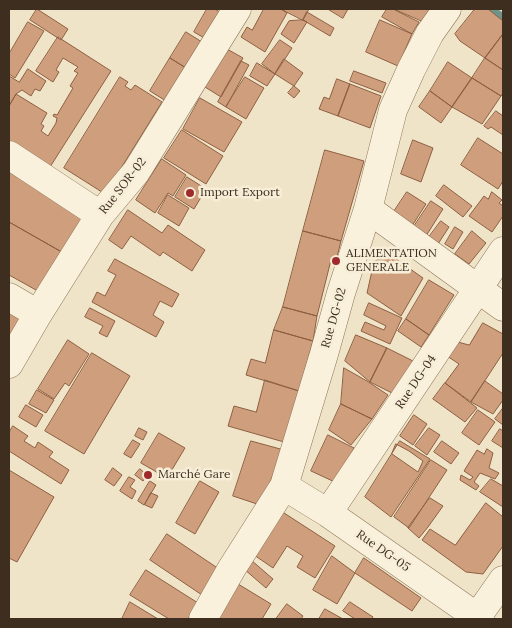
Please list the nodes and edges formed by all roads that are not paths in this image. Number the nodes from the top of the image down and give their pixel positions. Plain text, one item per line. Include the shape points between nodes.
1 (237, 9) edge
2 (447, 9) edge
3 (9, 156) edge
4 (368, 209) junction
5 (100, 214) junction
6 (503, 251) edge
7 (478, 289) junction
8 (9, 297) edge
9 (503, 307) edge
10 (38, 314) junction
11 (9, 364) edge
12 (284, 486) junction
13 (328, 513) junction
14 (503, 580) edge
15 (478, 618) edge
16 (203, 619) edge

1 - 5 street, Rue SOR-02 via 136,172
2 - 4 street, Rue DG-02 via 430,33 393,110
3 - 5 street
4 - 7 street
4 - 12 street, Rue DG-02
5 - 10 street, Rue SOR-02
6 - 7 street, Rue DG-04
7 - 9 street
7 - 13 street, Rue DG-04
8 - 10 street
10 - 11 street, Rue SOR-02
12 - 13 street, Rue DG-05
12 - 16 street, Rue DG-02
13 - 15 street, Rue DG-05
14 - 15 street

